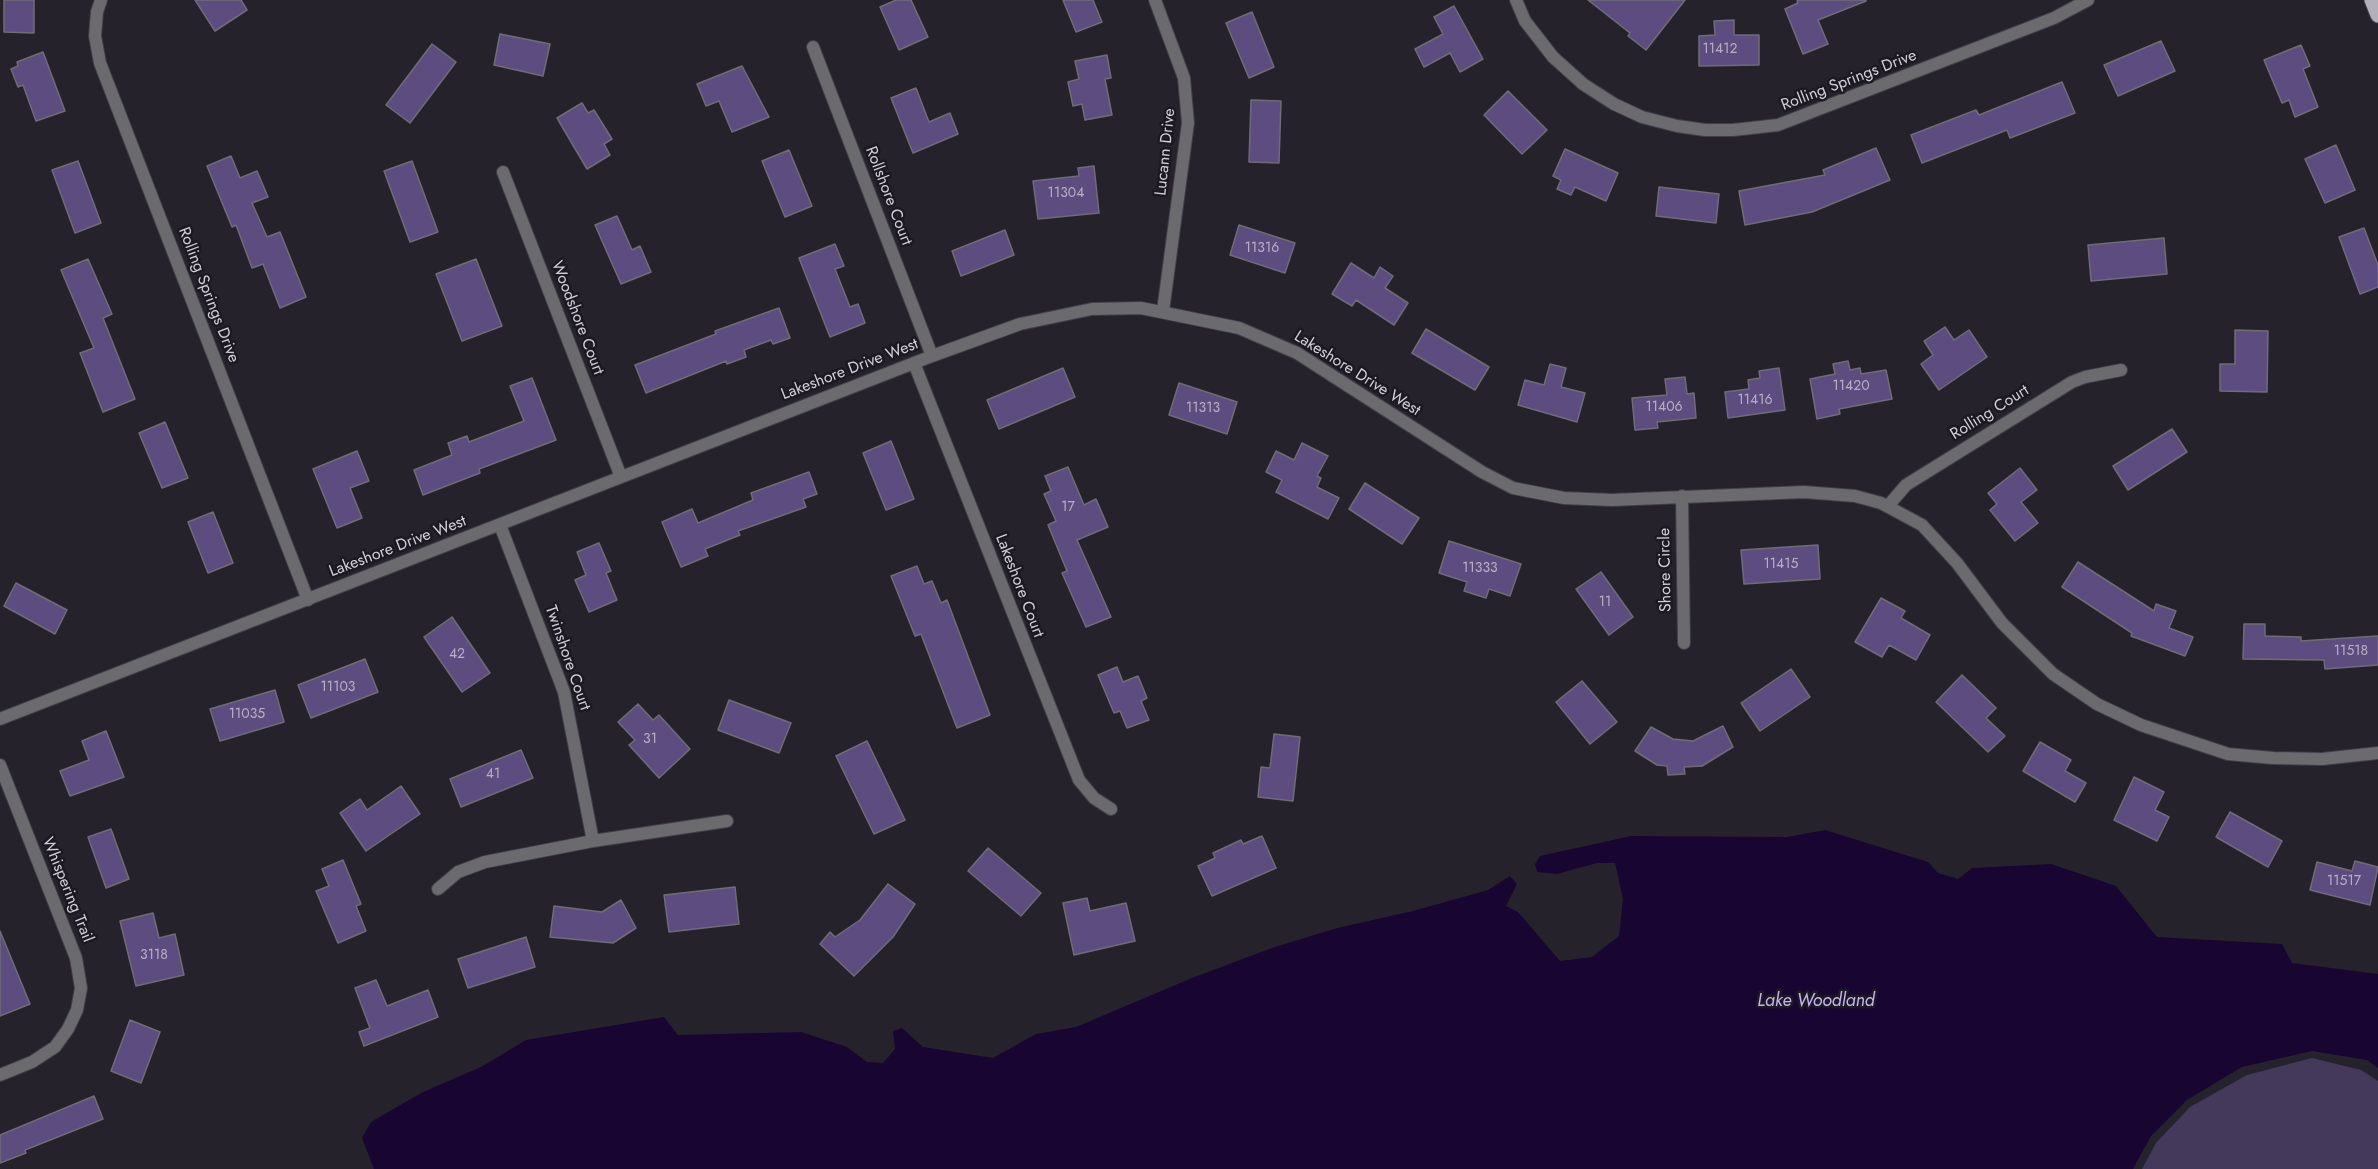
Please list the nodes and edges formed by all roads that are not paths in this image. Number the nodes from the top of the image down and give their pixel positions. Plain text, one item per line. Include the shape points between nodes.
1 (101, 0) edge
2 (1155, 0) edge
3 (1516, 0) edge
4 (2088, 0) edge
5 (2372, 0) edge
6 (2378, 15) edge
7 (813, 47) dead end
8 (503, 172) dead end
9 (1163, 311) junction
10 (932, 356) junction
11 (914, 363) junction
12 (2121, 370) dead end
13 (621, 477) junction
14 (1682, 496) junction
15 (1888, 507) junction
16 (500, 525) junction
17 (308, 600) junction
18 (1684, 643) dead end
19 (0, 719) edge
20 (2378, 753) edge
21 (0, 765) edge
22 (1111, 809) dead end
23 (727, 821) dead end
24 (592, 842) junction
25 (438, 889) dead end
26 (0, 1075) edge

1 - 17 street, Rolling Springs Drive via 95,36 100,63
2 - 9 street, Lucann Drive via 1184,78 1188,123
3 - 4 street, Rolling Springs Drive via 1525,21 1553,57 1583,84 1642,117 1705,130 1778,125 2054,18
5 - 6 main road
7 - 10 street, Rollshore Court
8 - 13 street, Woodshore Court
9 - 10 street, Lakeshore Drive West via 1092,309 1041,318
9 - 14 street, Lakeshore Drive West via 1239,328 1297,353 1513,488 1564,498
10 - 11 street, Lakeshore Drive West
11 - 13 street, Lakeshore Drive West
11 - 22 street, Lakeshore Court via 1079,780 1094,798
12 - 15 street, Rolling Court via 2072,382 1906,485
13 - 16 street, Lakeshore Drive West
14 - 15 street, Lakeshore Drive West via 1804,492 1856,496
14 - 18 street, Shore Circle
15 - 20 street, Lakeshore Drive West via 1906,514 1930,532 2002,623 2053,674 2097,704 2141,725 2228,754 2322,759
16 - 17 street, Lakeshore Drive West
16 - 24 street, Twinshore Court via 564,692
17 - 19 street, Lakeshore Drive West
21 - 26 street, Whispering Trail via 76,958 81,988 77,1010 55,1047
23 - 24 street
24 - 25 street via 470,867

